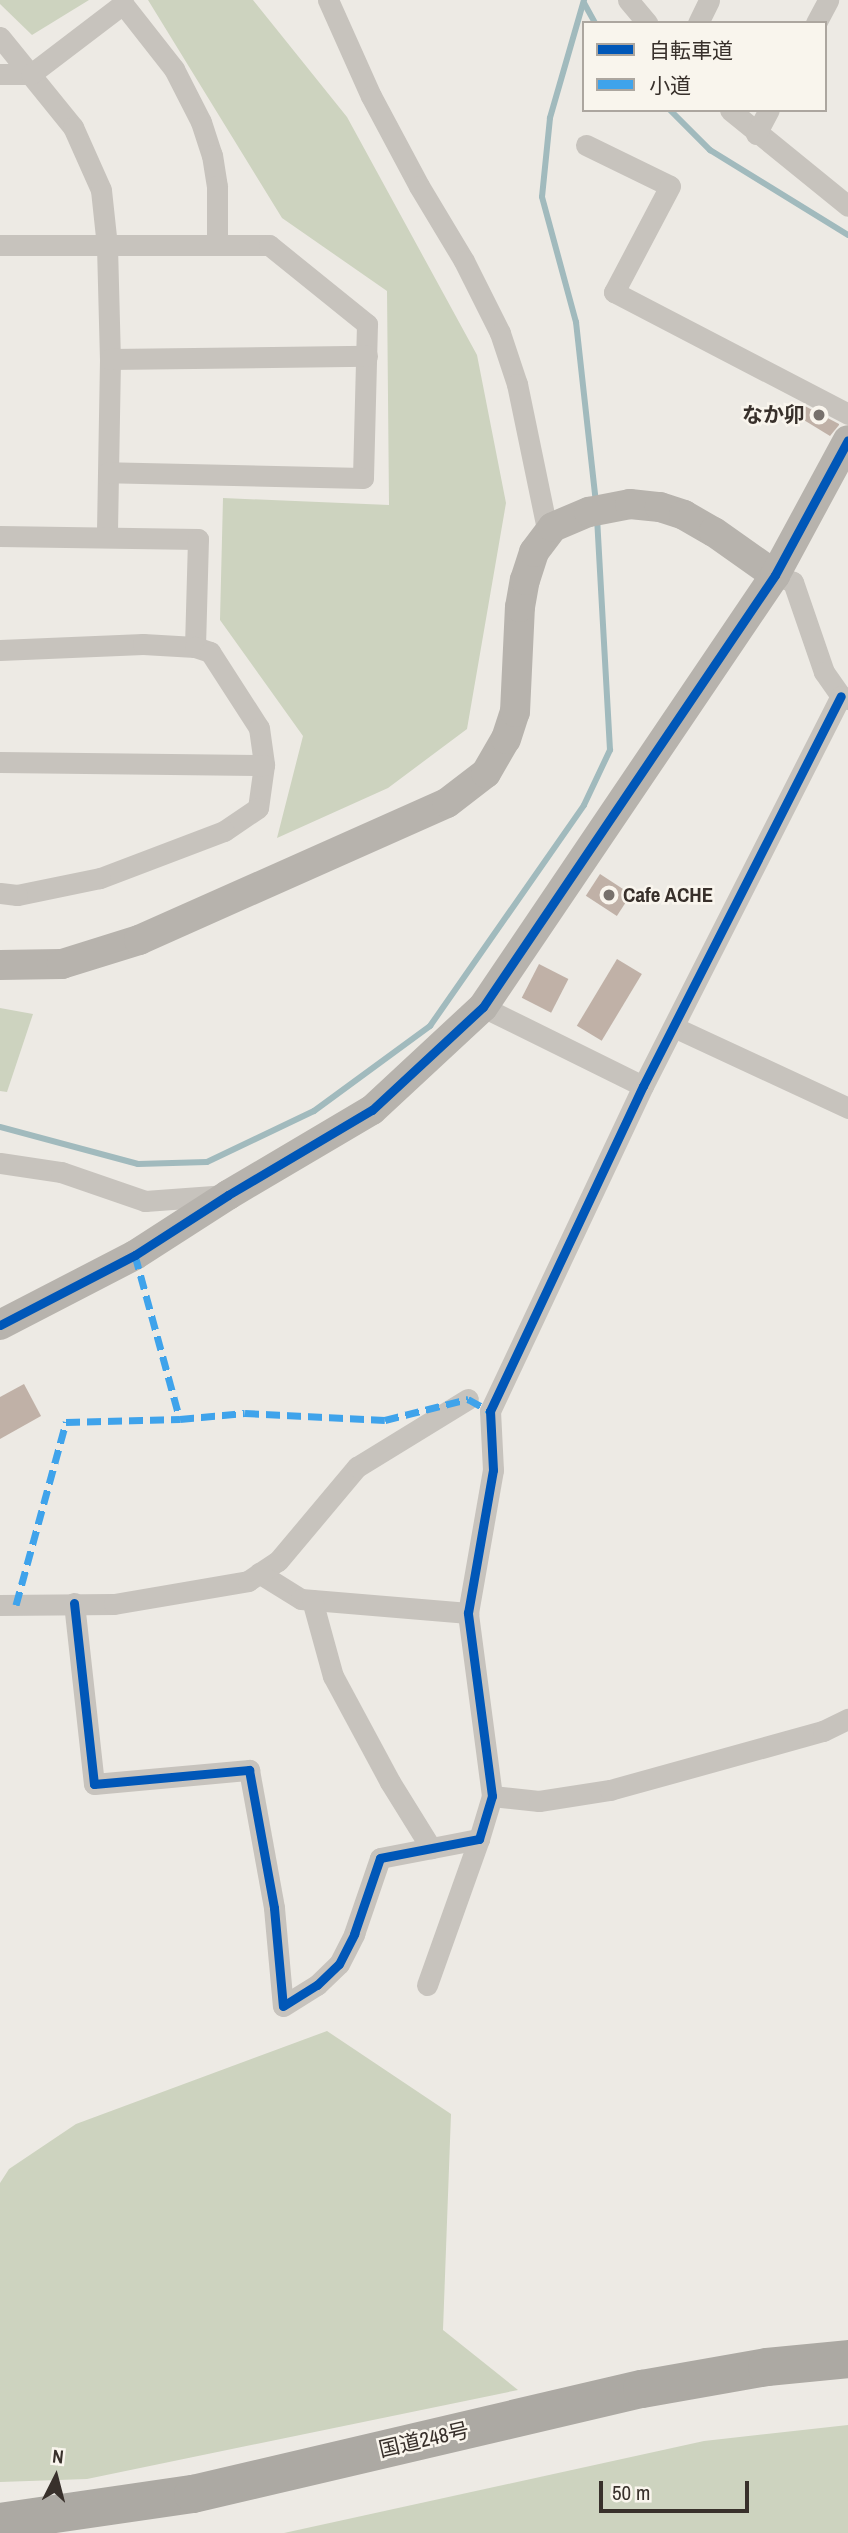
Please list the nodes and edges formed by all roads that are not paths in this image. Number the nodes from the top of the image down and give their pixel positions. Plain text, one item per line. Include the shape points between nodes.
1 (328, 0) edge
2 (628, 0) edge
3 (709, 0) edge
4 (828, 0) edge
5 (645, 21) edge
6 (699, 21) edge
7 (817, 21) edge
8 (0, 37) edge
9 (0, 74) edge
10 (31, 74) junction
11 (732, 112) edge
12 (768, 112) edge
13 (756, 134) junction
14 (586, 145) dead end
15 (848, 206) edge
16 (0, 245) edge
17 (217, 245) junction
18 (107, 246) junction
19 (367, 356) junction
20 (110, 359) junction
21 (848, 414) edge
22 (848, 440) edge
23 (108, 472) junction
24 (550, 531) junction
25 (0, 536) edge
26 (107, 537) junction
27 (775, 575) junction
28 (195, 647) junction
29 (0, 650) edge
30 (844, 698) edge
31 (0, 762) edge
32 (264, 765) junction
33 (0, 893) edge
34 (0, 965) edge
35 (484, 1007) junction
36 (676, 1028) junction
37 (643, 1086) junction
38 (848, 1108) edge
39 (0, 1163) edge
40 (228, 1195) junction
41 (0, 1325) edge
42 (468, 1399) dead end
43 (259, 1573) junction
44 (312, 1600) junction
45 (74, 1603) junction
46 (0, 1605) edge
47 (468, 1613) junction
48 (848, 1719) edge
49 (492, 1796) junction
50 (480, 1839) junction
51 (430, 1848) junction
52 (427, 1985) dead end
53 (848, 2359) edge
54 (848, 2372) edge
55 (0, 2522) edge
56 (0, 2532) edge

1 - 24 street via 371,96 500,333 517,384
2 - 5 street
3 - 6 street
4 - 7 street
8 - 10 street
9 - 10 street
10 - 17 street via 123,4 174,69 201,122 217,186
10 - 18 street via 73,128 101,190
11 - 13 street
12 - 13 street
13 - 15 street
14 - 21 street via 670,186 614,292
16 - 18 street
17 - 18 street
17 - 19 street via 269,245 367,324
18 - 20 street
19 - 20 street
19 - 23 street via 363,478
20 - 23 street
22 - 27 street
23 - 26 street
24 - 27 street via 589,512 630,504 660,507 714,532
24 - 34 street via 534,552 525,580 515,712 486,773 447,803 139,940 62,964
25 - 26 street
26 - 28 street via 198,539
27 - 30 street via 793,582 824,672
27 - 35 street
28 - 29 street via 143,644
28 - 32 street via 210,652 259,727
30 - 36 street
31 - 32 street
32 - 33 street via 258,808 224,831 100,878 27,893
35 - 37 street
35 - 40 street via 372,1110
36 - 37 street
36 - 38 street
37 - 47 street via 490,1411 493,1470
39 - 40 street via 61,1172 145,1201
40 - 41 street via 135,1255
42 - 43 street via 357,1467 278,1561
43 - 44 street via 301,1599
43 - 45 street via 248,1581 114,1605
44 - 47 street
44 - 51 street via 333,1676
45 - 46 street
45 - 51 street via 94,1784 249,1770 274,1908 283,2006 317,1985 339,1964 380,1858
47 - 49 street
48 - 49 street via 823,1731 610,1790 539,1801
49 - 50 street
50 - 51 street
50 - 52 street
53 - 55 highway, 国道248号 via 767,2367 642,2389 193,2494
54 - 56 highway, 国道248号 via 594,2411 193,2507

